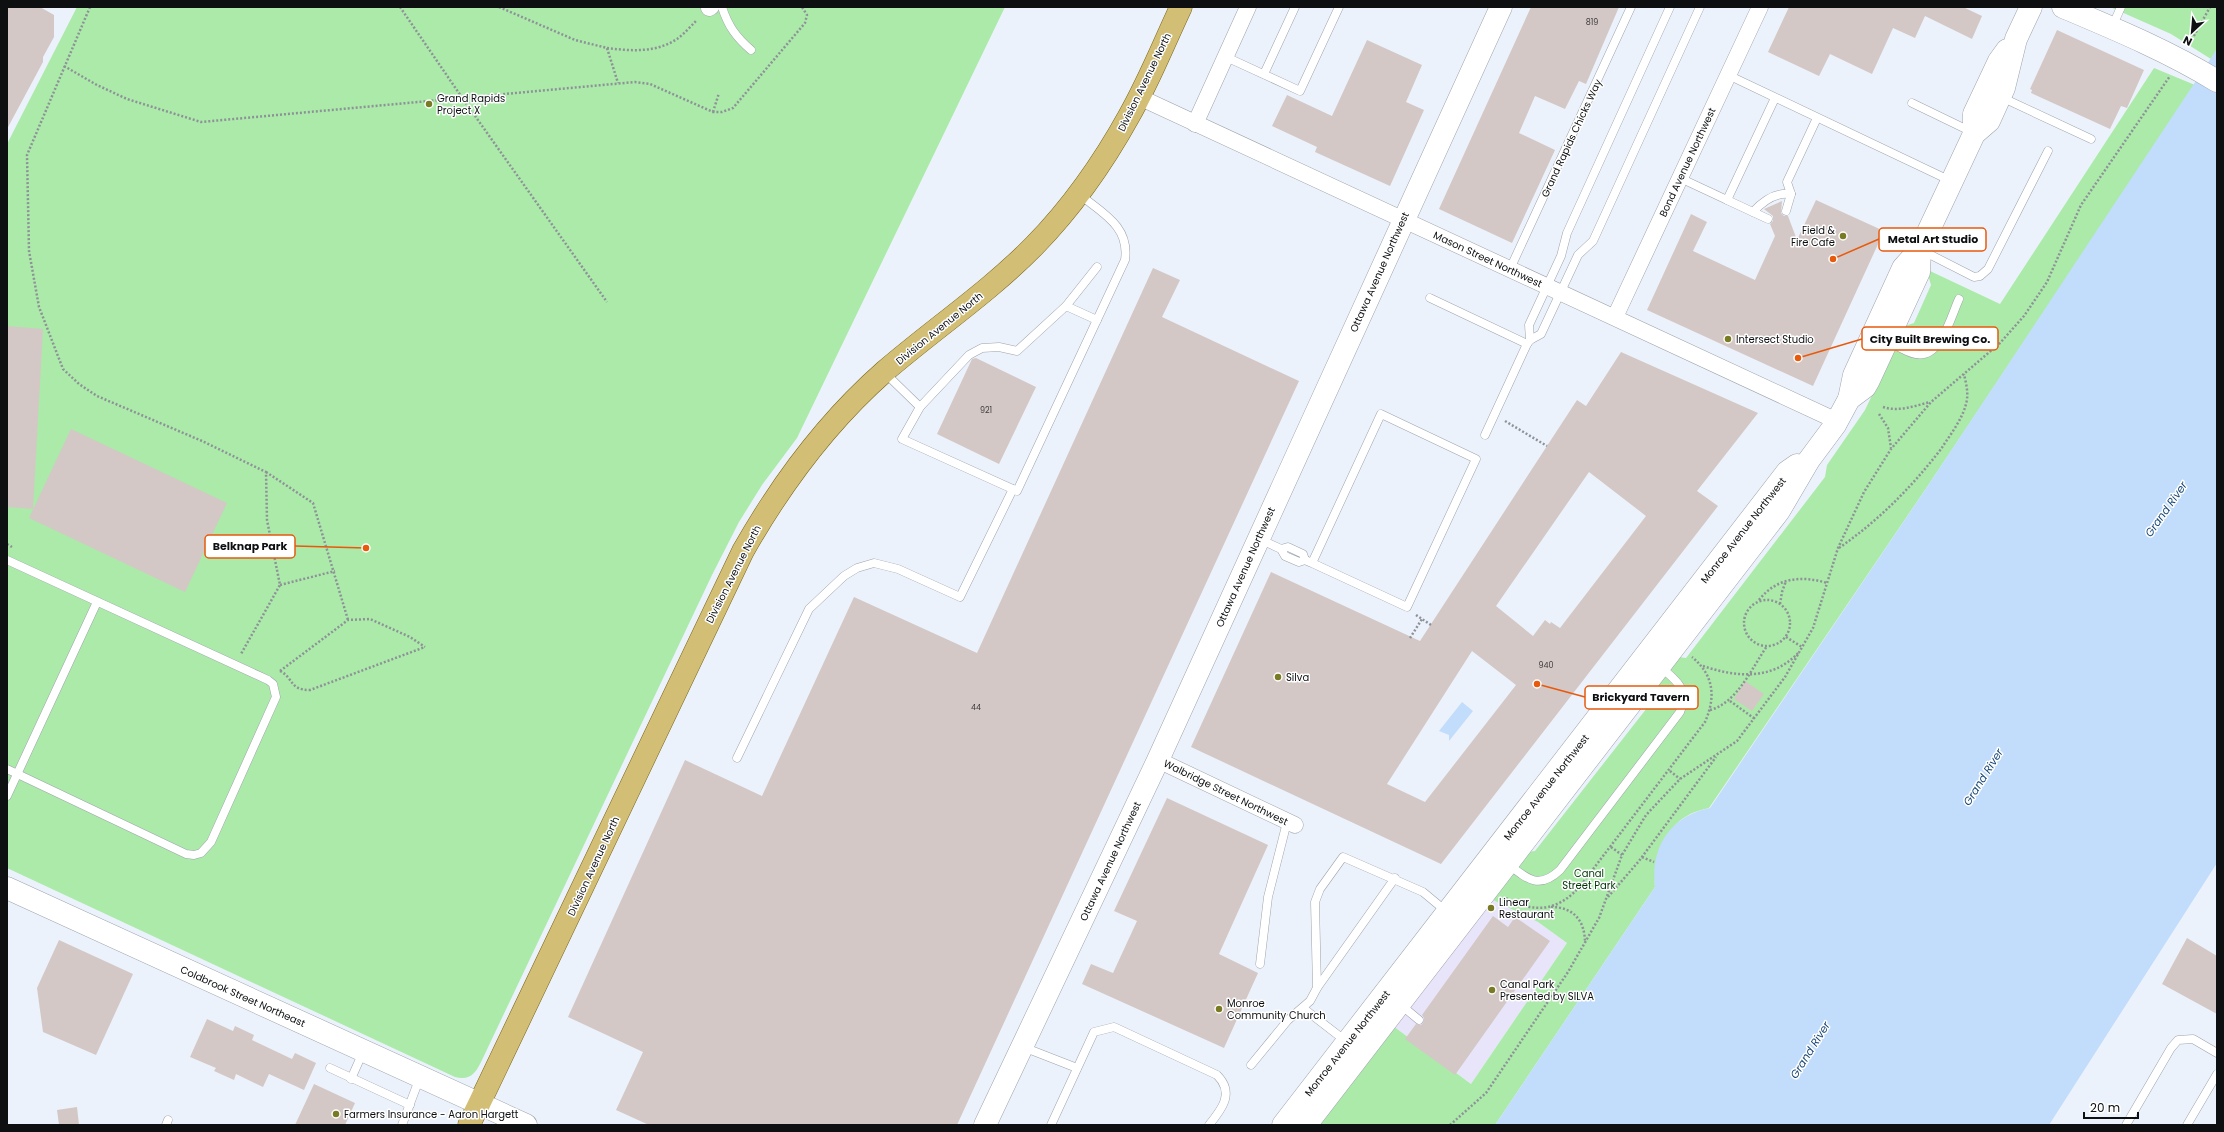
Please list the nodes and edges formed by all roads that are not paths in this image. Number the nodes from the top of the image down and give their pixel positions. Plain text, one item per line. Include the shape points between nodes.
1 (714, 7) edge
2 (1181, 7) edge
3 (1248, 7) edge
4 (1295, 7) edge
5 (1338, 7) edge
6 (1501, 7) edge
7 (1631, 7) edge
8 (1670, 7) edge
9 (1700, 7) edge
10 (1760, 7) edge
11 (2031, 7) edge
12 (2063, 7) edge
13 (2122, 7) edge
14 (2112, 28) junction
15 (2016, 38) junction
16 (751, 50) dead end
17 (1226, 57) junction
18 (1264, 74) junction
19 (1728, 76) junction
20 (2209, 76) edge
21 (1139, 97) junction
22 (2000, 97) junction
23 (1775, 98) junction
24 (1912, 103) dead end
25 (1816, 118) junction
26 (1195, 124) junction
27 (1974, 134) junction
28 (2091, 139) dead end
29 (2048, 151) dead end
30 (1680, 178) junction
31 (1952, 181) junction
32 (1078, 194) junction
33 (1791, 194) junction
34 (1726, 200) junction
35 (1786, 211) dead end
36 (1753, 212) junction
37 (1403, 219) junction
38 (1768, 219) dead end
39 (1920, 249) junction
40 (1097, 267) dead end
41 (1510, 269) junction
42 (1554, 289) junction
43 (1430, 298) dead end
44 (1959, 299) dead end
45 (1066, 306) junction
46 (1615, 317) junction
47 (1097, 320) junction
48 (1887, 341) junction
49 (1528, 342) junction
50 (884, 372) junction
51 (1850, 399) junction
52 (920, 407) junction
53 (1837, 421) junction
54 (1485, 435) dead end
55 (1013, 489) junction
56 (1258, 538) junction
57 (7, 560) edge
58 (1308, 562) junction
59 (1719, 575) junction
60 (97, 602) junction
61 (1660, 666) junction
62 (737, 758) dead end
63 (1158, 760) junction
64 (7, 769) edge
65 (17, 774) junction
66 (7, 796) edge
67 (1291, 824) joint
68 (1501, 858) junction
69 (1394, 878) junction
70 (7, 888) edge
71 (1448, 912) junction
72 (1409, 962) junction
73 (1260, 964) dead end
74 (1317, 988) junction
75 (1395, 999) junction
76 (1304, 1008) junction
77 (1419, 1020) dead end
78 (1347, 1042) junction
79 (1022, 1047) junction
80 (364, 1051) junction
81 (2217, 1053) edge
82 (1251, 1065) dead end
83 (330, 1068) dead end
84 (1077, 1068) junction
85 (2217, 1074) edge
86 (421, 1076) junction
87 (351, 1079) junction
88 (480, 1104) junction
89 (410, 1105) junction
90 (402, 1125) edge
91 (470, 1125) edge
92 (526, 1125) edge
93 (985, 1125) edge
94 (1051, 1125) edge
95 (1210, 1125) edge
96 (1283, 1125) edge
97 (1306, 1125) edge
98 (2126, 1125) edge
99 (2187, 1125) edge

1 - 16 lane via 735,36
2 - 21 main road, Division Avenue North
3 - 17 street
4 - 18 lane
5 - 18 lane via 1300,91
6 - 37 main road, Ottawa Avenue Northwest
7 - 41 lane, Grand Rapids Chicks Way
8 - 42 lane via 1567,233
9 - 42 lane via 1593,240 1578,255
10 - 19 street, Bond Avenue Northwest
11 - 15 main road, Monroe Avenue Northwest
12 - 14 main road
13 - 14 lane
14 - 20 main road
15 - 22 main road, Monroe Avenue Northwest via 2008,78
15 - 27 main road, Monroe Avenue Northwest via 2001,58 1974,114
17 - 18 lane
17 - 26 street
19 - 23 lane
19 - 30 street, Bond Avenue Northwest
21 - 26 street, Mason Street Northwest
21 - 32 main road, Division Avenue North via 1112,145
22 - 27 main road, Monroe Avenue Northwest via 1989,121
22 - 28 lane
23 - 25 lane
23 - 34 lane
24 - 27 lane
25 - 31 lane
25 - 33 lane via 1787,182
26 - 37 street, Mason Street Northwest
27 - 31 main road, Monroe Avenue Northwest
29 - 39 lane via 2006,235 1983,274 1974,276
30 - 34 lane
30 - 46 street, Bond Avenue Northwest
31 - 39 main road, Monroe Avenue Northwest
32 - 47 lane via 1117,225 1124,236 1126,248 1120,271
32 - 50 main road, Division Avenue North via 1035,245 994,284
33 - 35 lane
33 - 36 lane via 1781,193 1760,204
34 - 36 lane
36 - 38 lane
37 - 41 street, Mason Street Northwest
37 - 56 main road, Ottawa Avenue Northwest
39 - 48 main road, Monroe Avenue Northwest via 1918,272
39 - 51 main road, Monroe Avenue Northwest via 1902,268 1854,375
40 - 45 lane
41 - 42 street, Mason Street Northwest
42 - 46 street, Mason Street Northwest
42 - 49 lane via 1529,325
42 - 49 lane via 1543,331
43 - 49 lane
44 - 48 lane via 1941,339 1931,351 1923,355 1914,354
45 - 47 lane
45 - 52 lane via 1017,351 999,347 982,348 969,355
46 - 53 street, Mason Street Northwest
47 - 55 lane via 1017,491
48 - 51 main road, Monroe Avenue Northwest via 1867,384
49 - 54 lane
50 - 52 lane
50 - 88 main road, Division Avenue North via 844,411 806,454 774,497 742,551
51 - 53 main road, Monroe Avenue Northwest
52 - 55 lane via 902,440
53 - 59 main road, Monroe Avenue Northwest via 1813,454 1784,504
55 - 62 lane via 960,597 898,569 874,563 856,568 831,586 809,609
56 - 58 lane via 1281,549 1285,556 1299,562
56 - 63 main road, Ottawa Avenue Northwest
57 - 60 lane
58 - 58 lane via 1407,607 1476,459 1381,414
59 - 61 main road, Monroe Avenue Northwest
59 - 68 main road, Monroe Avenue Northwest
60 - 65 lane
60 - 65 lane via 273,684 276,691 273,704 211,842 201,853 186,854
61 - 68 main road, Monroe Avenue Northwest
61 - 68 lane via 1681,687 1683,701 1680,712 1560,870 1551,878 1538,881 1523,876
63 - 67 street, Walbridge Street Northwest
63 - 79 main road, Ottawa Avenue Northwest
64 - 65 lane
65 - 66 lane
67 - 73 lane via 1268,897
68 - 71 main road, Monroe Avenue Northwest
68 - 75 main road, Monroe Avenue Northwest
69 - 71 lane via 1423,892
69 - 74 lane
69 - 74 lane via 1343,857 1320,890 1314,908
70 - 80 main road, Coldbrook Street Northeast
71 - 72 main road, Monroe Avenue Northwest
72 - 75 lane via 1394,988
72 - 78 main road, Monroe Avenue Northwest
74 - 76 lane
75 - 77 lane
75 - 97 main road, Monroe Avenue Northwest
76 - 78 lane
76 - 82 lane via 1288,1020
78 - 96 main road, Monroe Avenue Northwest
79 - 84 lane
79 - 93 main road, Ottawa Avenue Northwest
80 - 86 main road, Coldbrook Street Northeast
80 - 87 lane
81 - 98 lane via 2192,1039 2178,1040
83 - 87 lane
84 - 94 lane
84 - 95 lane via 1094,1032 1114,1027 1217,1075 1224,1082 1226,1097 1221,1110
85 - 99 lane
86 - 88 main road, Coldbrook Street Northeast
86 - 89 lane
87 - 89 lane
88 - 91 main road, Division Avenue North
88 - 92 main road, Coldbrook Street Northeast
89 - 90 lane

